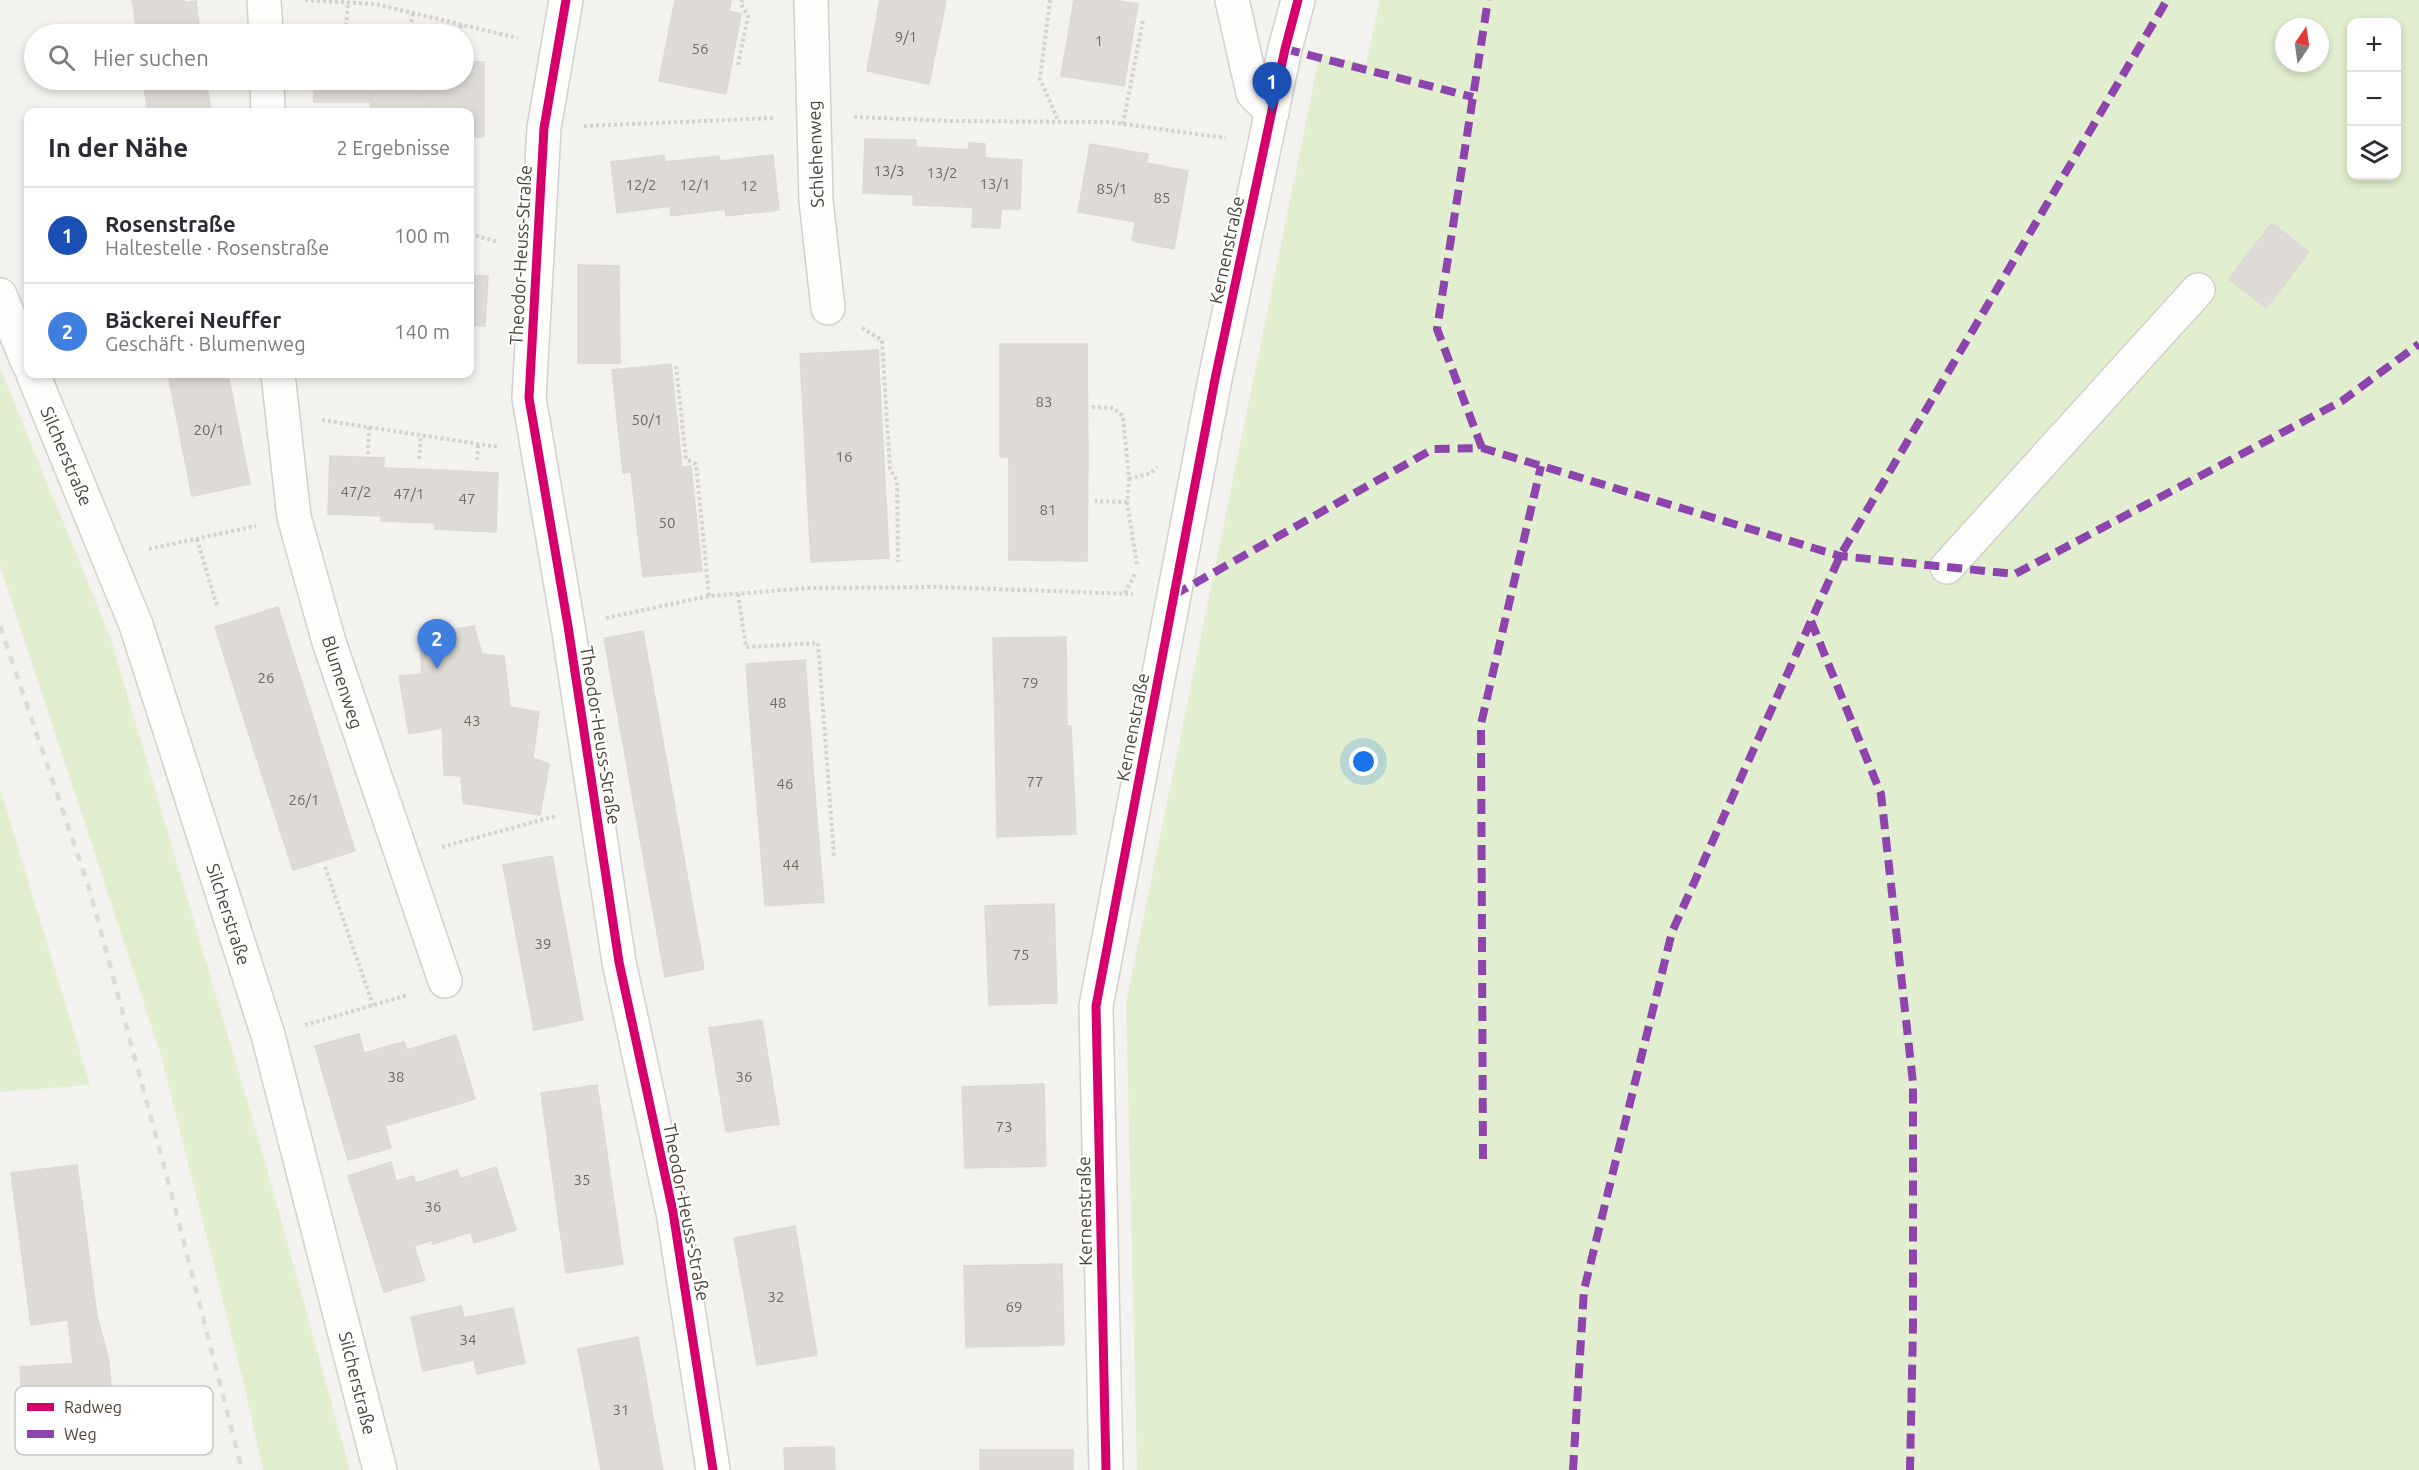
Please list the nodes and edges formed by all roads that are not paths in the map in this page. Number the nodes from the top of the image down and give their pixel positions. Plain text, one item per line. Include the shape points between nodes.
1 (264, 0) edge
2 (566, 0) edge
3 (811, 0) edge
4 (1232, 0) edge
5 (1298, 0) edge
6 (265, 24) edge
7 (267, 90) edge
8 (268, 108) edge
9 (1272, 112) junction
10 (2198, 290) dead end
11 (0, 296) edge
12 (828, 308) road end
13 (24, 353) edge
14 (35, 378) edge
15 (278, 378) edge
16 (1947, 567) dead end
17 (445, 981) road end
18 (380, 1470) edge
19 (714, 1470) edge
20 (1106, 1470) edge

1 - 6 street
2 - 19 street, Theodor-Heuss-Straße via 544,128 529,398 619,962 673,1212
3 - 12 street, Schlehenweg via 816,201
4 - 9 street via 1252,93
5 - 9 street, Kernenstraße
7 - 8 street
9 - 20 street, Kernenstraße via 1215,379 1096,1006
10 - 16 street
11 - 13 street
14 - 18 street, Silcherstraße via 123,589 268,1035
15 - 17 street, Blumenweg via 294,517 329,642

